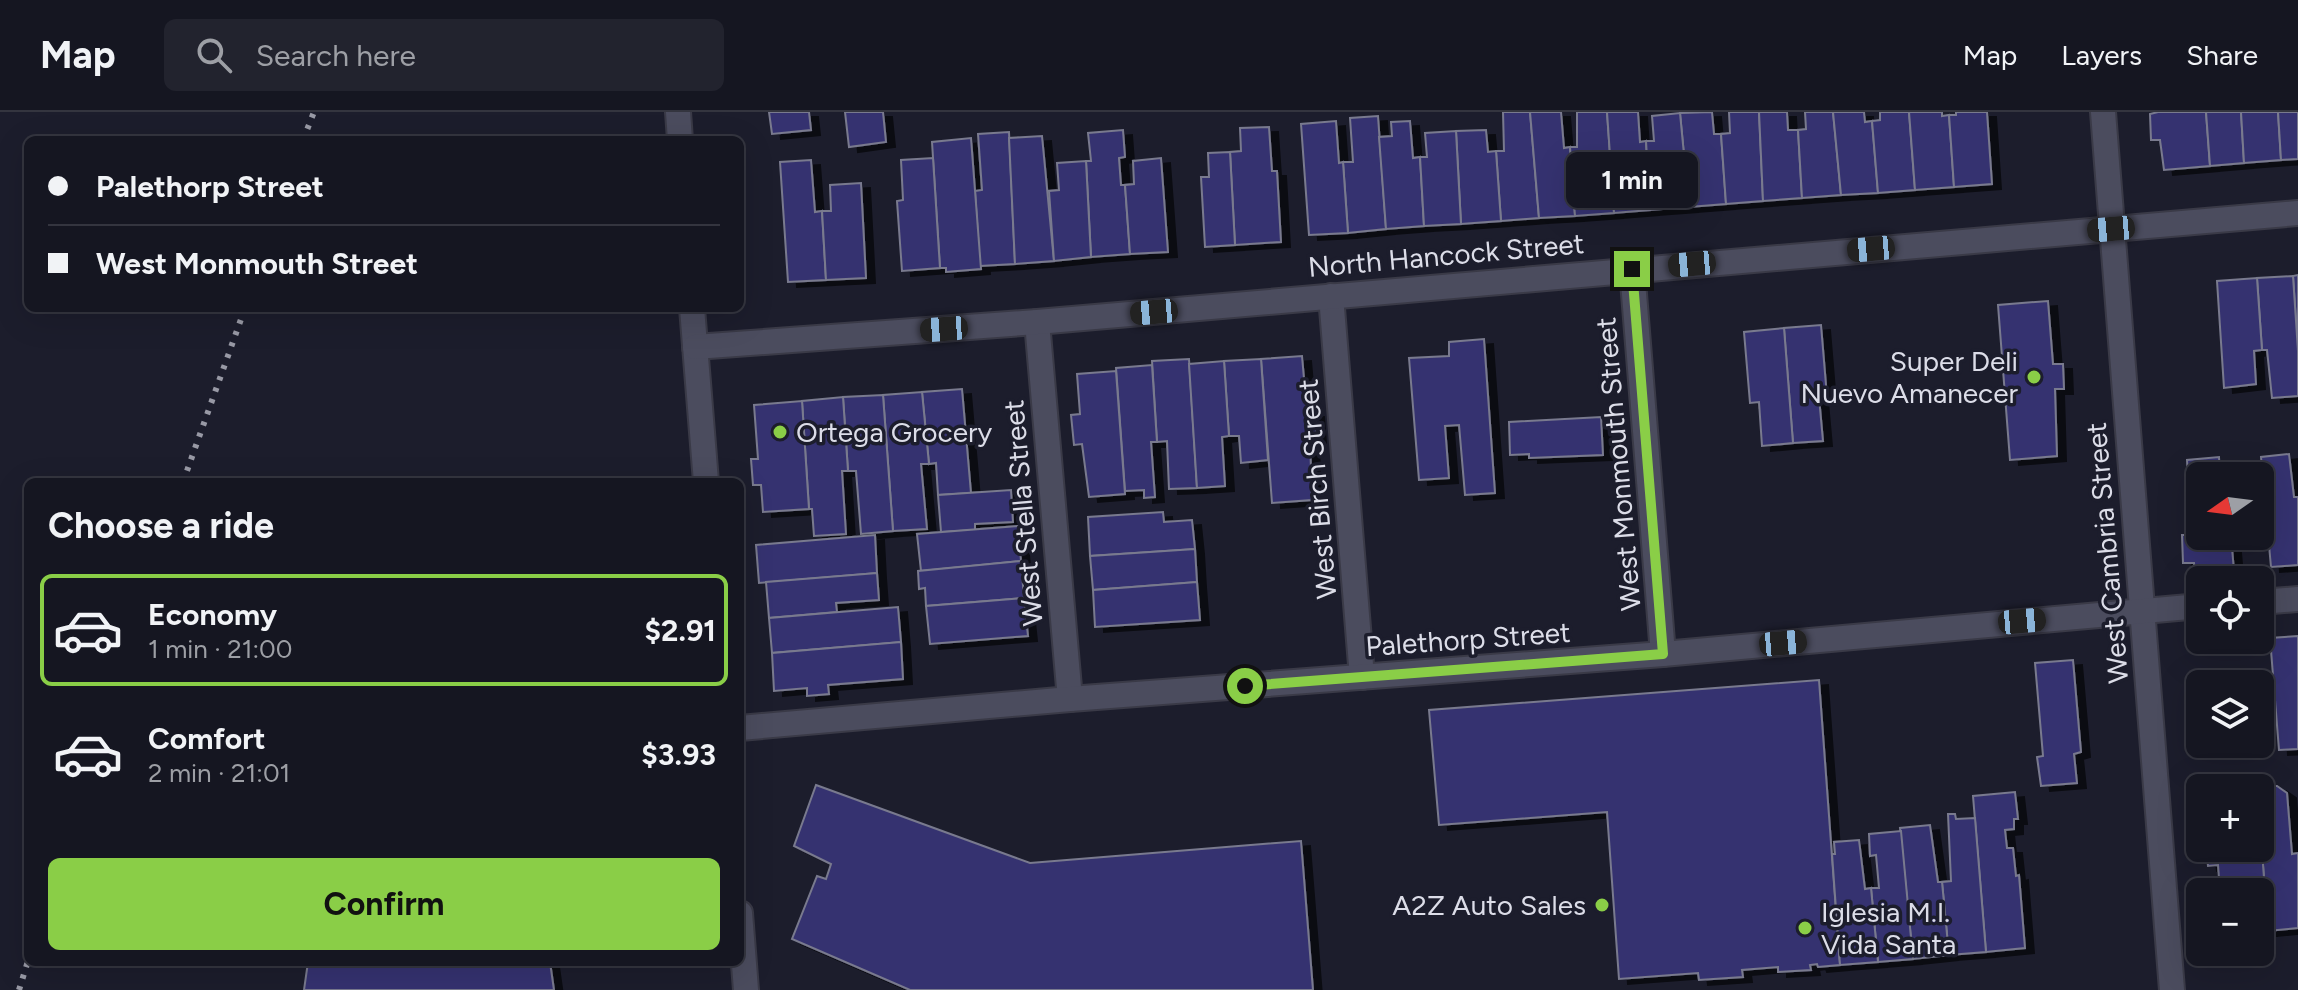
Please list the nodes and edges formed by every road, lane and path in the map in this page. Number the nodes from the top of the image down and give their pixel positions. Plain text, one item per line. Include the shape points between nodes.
1 (678, 112) edge
2 (2103, 112) edge
3 (680, 136) edge
4 (2298, 213) edge
5 (2111, 229) junction
6 (1632, 269) junction
7 (1331, 296) junction
8 (692, 312) edge
9 (1037, 322) junction
10 (695, 347) junction
11 (706, 478) edge
12 (2298, 599) edge
13 (2274, 601) edge
14 (2186, 607) edge
15 (2142, 611) junction
16 (1663, 654) junction
17 (1362, 677) junction
18 (1070, 699) junction
19 (744, 728) edge
20 (744, 964) edge
21 (746, 990) edge
22 (2172, 990) edge

1 - 3 street
2 - 5 street, West Cambria Street
4 - 5 street, North Hancock Street
5 - 6 street, North Hancock Street
5 - 15 street, West Cambria Street
6 - 7 street, North Hancock Street
6 - 16 street, West Monmouth Street
7 - 9 street, North Hancock Street
7 - 17 street, West Birch Street
8 - 10 street
9 - 10 street, North Hancock Street
9 - 18 street, West Stella Street
10 - 11 street
12 - 13 street
14 - 15 street, Palethorp Street
15 - 16 street, Palethorp Street
15 - 22 street, West Cambria Street
16 - 17 street, Palethorp Street
17 - 18 street, Palethorp Street
18 - 19 street, Palethorp Street
20 - 21 street

